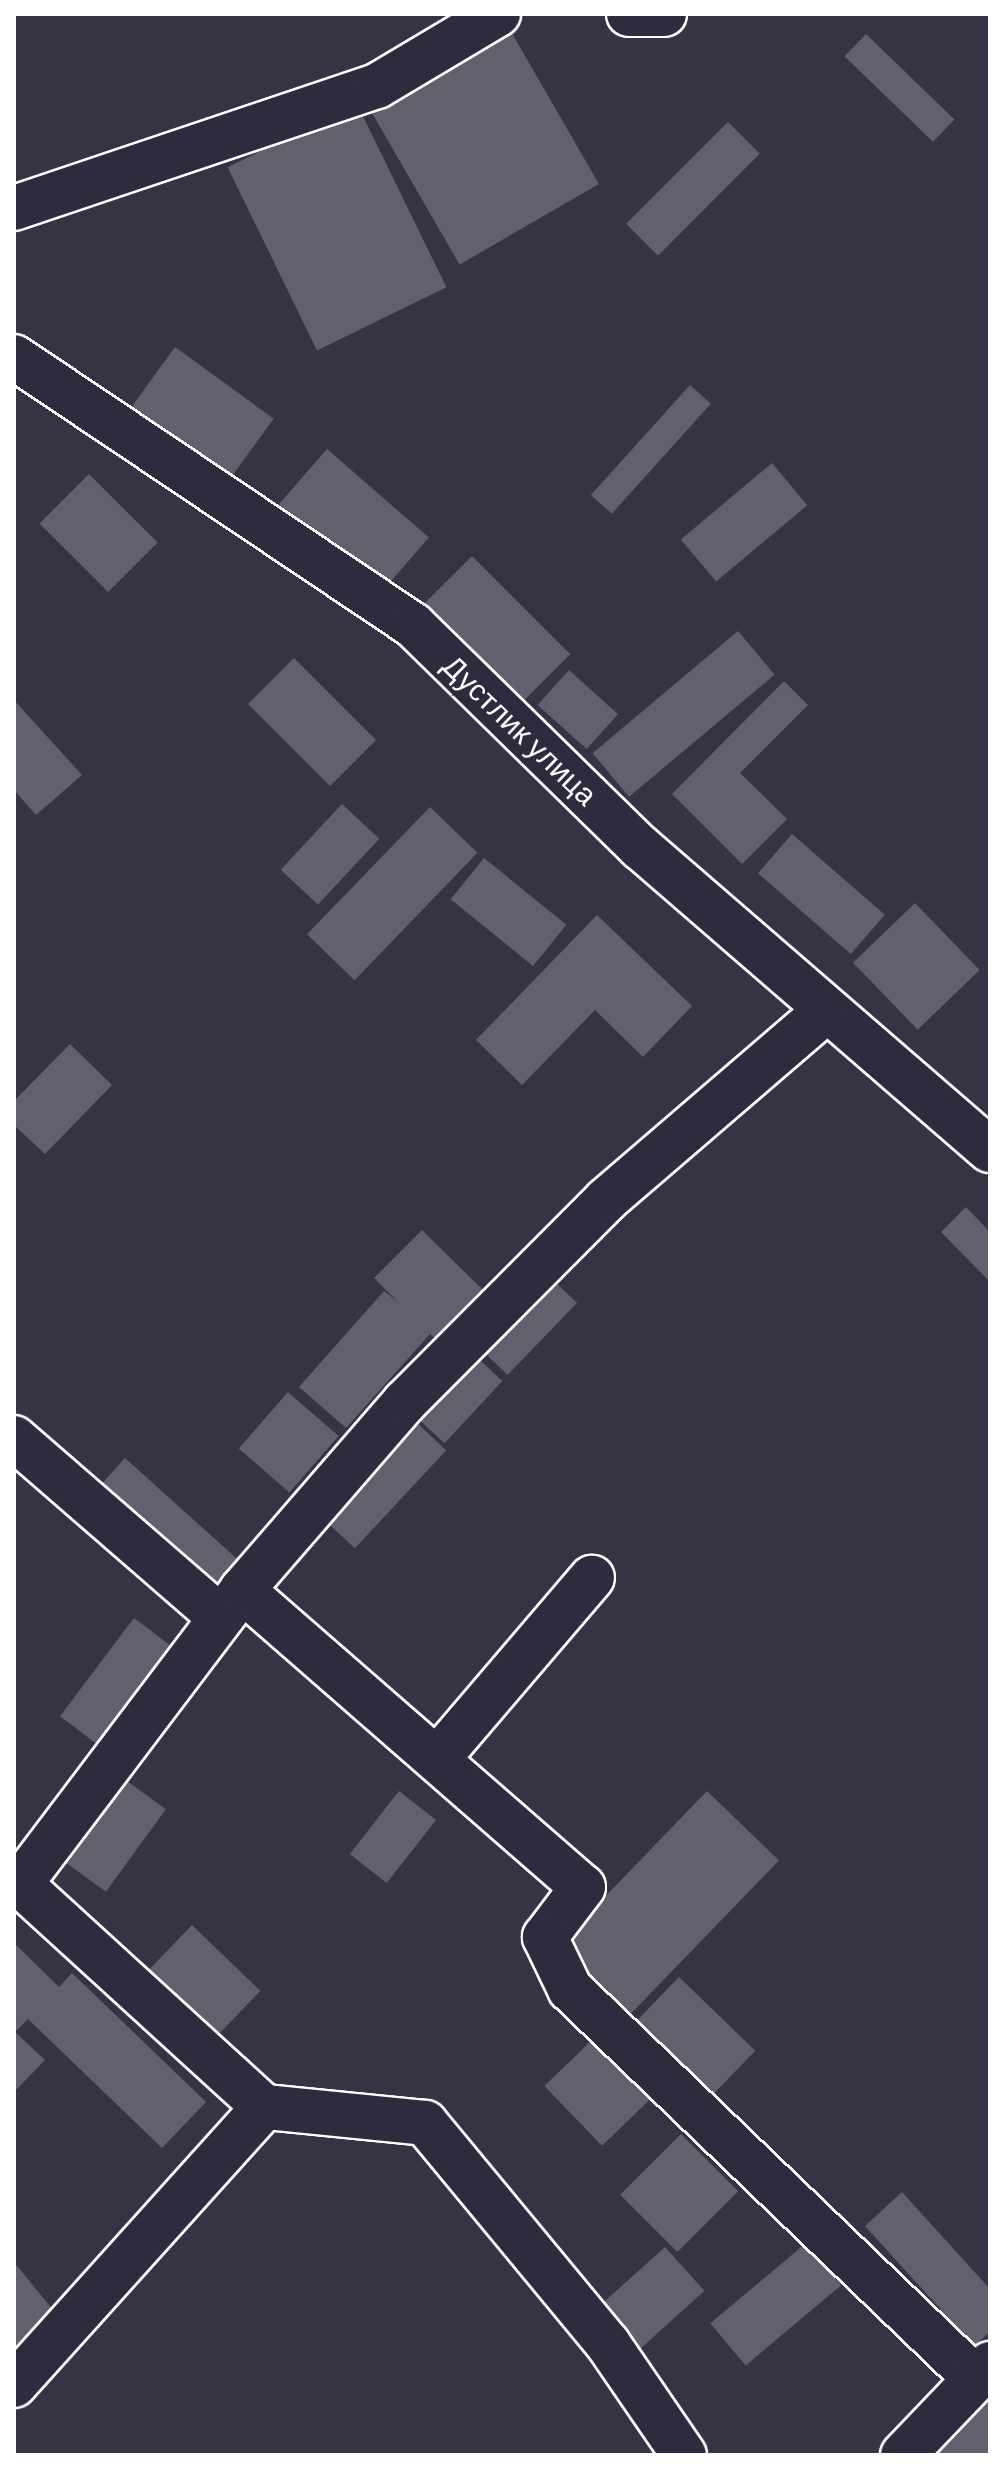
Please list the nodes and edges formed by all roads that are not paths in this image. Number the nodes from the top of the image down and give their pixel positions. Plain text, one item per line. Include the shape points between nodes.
1 (498, 14) edge
2 (629, 14) edge
3 (664, 14) edge
4 (14, 208) edge
5 (14, 357) edge
6 (827, 1010) junction
7 (983, 1134) edge
8 (14, 1438) edge
9 (592, 1578) dead end
10 (232, 1604) junction
11 (438, 1758) junction
12 (264, 2107) junction
13 (983, 2372) edge
14 (14, 2385) edge
15 (684, 2455) edge
16 (903, 2455) edge

1 - 4 street via 377,86
2 - 3 street
5 - 6 street, Дустлик улица via 413,625 640,847
6 - 7 street, Дустлик улица
6 - 10 street via 606,1200 405,1402
8 - 10 street
9 - 11 street
10 - 11 street
10 - 12 street via 20,1884
11 - 13 street via 583,1887 545,1937 570,1989
12 - 14 street
12 - 15 street via 425,2123 608,2344
13 - 16 street

